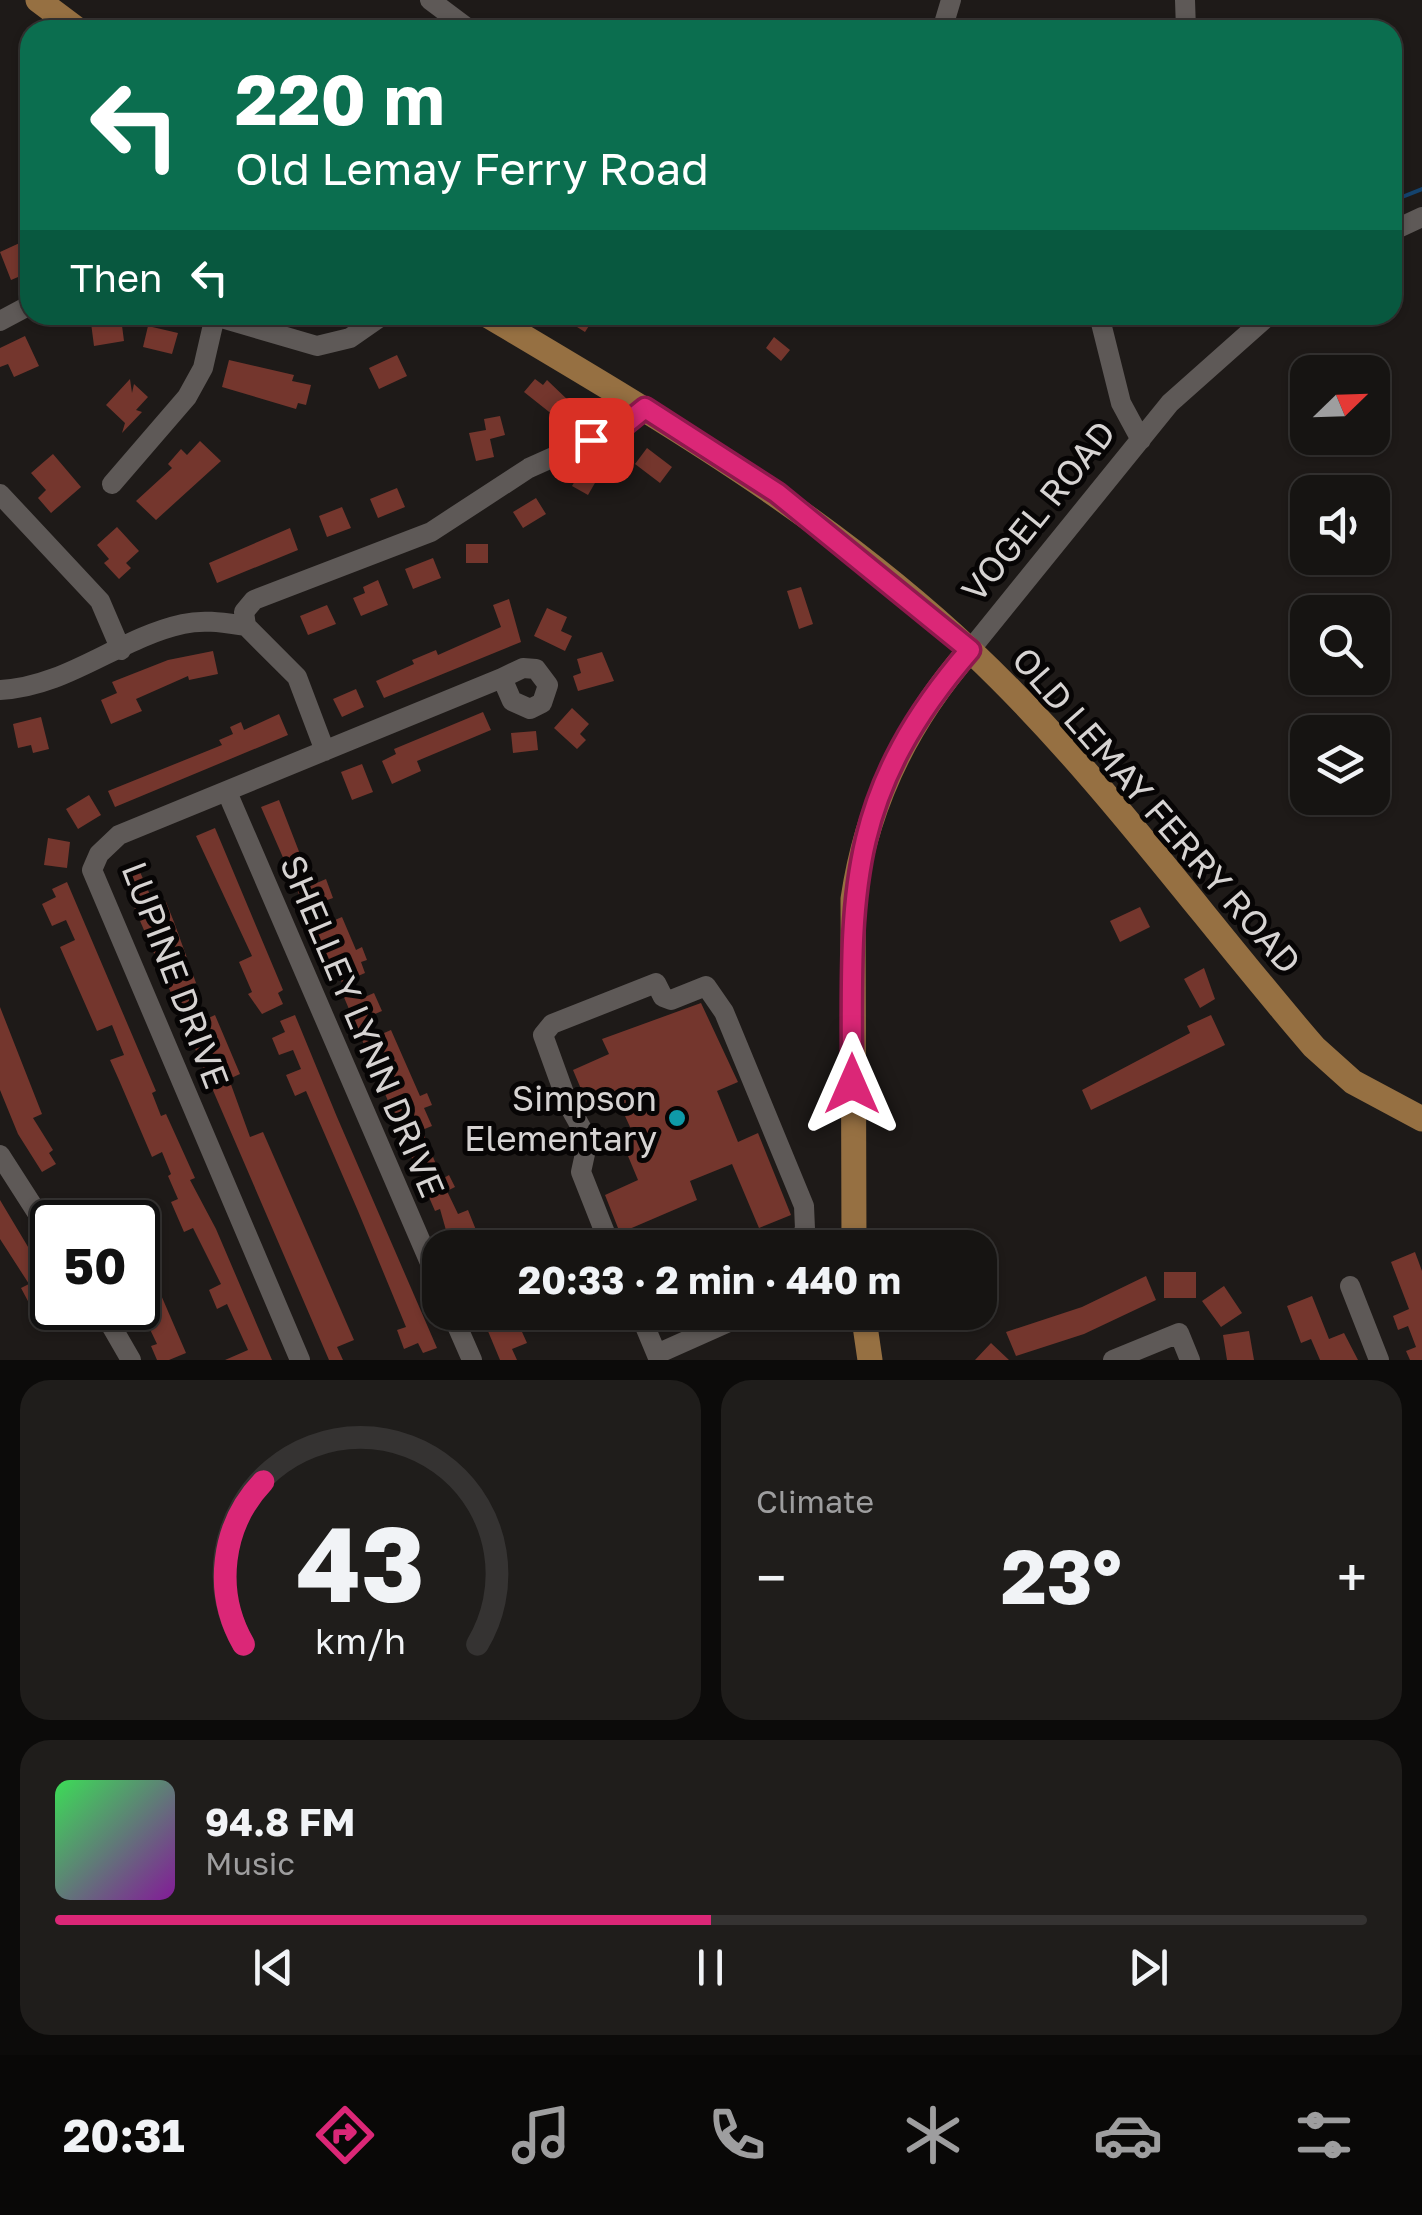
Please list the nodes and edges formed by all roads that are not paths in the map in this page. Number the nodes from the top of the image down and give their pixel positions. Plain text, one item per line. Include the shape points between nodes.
1 (38, 0) edge
2 (430, 0) edge
3 (65, 20) edge
4 (457, 20) edge
5 (211, 325) edge
6 (244, 325) edge
7 (369, 325) edge
8 (504, 325) edge
9 (1102, 325) edge
10 (1258, 325) edge
11 (645, 408) junction
12 (1141, 440) junction
13 (112, 484) dead end
14 (0, 494) edge
15 (246, 626) junction
16 (121, 650) junction
17 (970, 650) junction
18 (502, 678) dead end
19 (0, 690) edge
20 (325, 751) junction
21 (227, 792) junction
22 (1421, 1116) edge
23 (0, 1154) edge
24 (30, 1201) edge
25 (604, 1230) edge
26 (805, 1230) edge
27 (854, 1230) edge
28 (422, 1244) edge
29 (1350, 1286) dead end
30 (113, 1330) edge
31 (460, 1330) edge
32 (647, 1330) edge
33 (714, 1330) edge
34 (866, 1330) edge
35 (658, 1357) edge
36 (130, 1360) edge
37 (300, 1360) edge
38 (472, 1360) edge
39 (870, 1360) edge
40 (1112, 1360) edge
41 (1190, 1360) edge
42 (1380, 1360) edge

1 - 3 main road
2 - 4 street
5 - 13 street via 203,368 187,397
6 - 7 street via 317,346
8 - 11 main road, OLD LEMAY FERRY ROAD
9 - 12 street via 1121,403
10 - 12 street, VOGEL ROAD via 1170,403
11 - 15 street via 624,425 529,468 430,532 254,600 244,612
11 - 17 main road, OLD LEMAY FERRY ROAD via 777,493
12 - 17 street, VOGEL ROAD
14 - 16 street via 100,601
15 - 16 street via 182,624
15 - 20 street via 297,677
16 - 19 street via 30,688
17 - 22 main road, OLD LEMAY FERRY ROAD via 1070,753 1314,1048 1353,1082
17 - 27 main road, VOGEL ROAD via 908,736 861,844 852,899
18 - 20 street, LUPINE DRIVE
20 - 21 street, LUPINE DRIVE
21 - 28 street, SHELLEY LYNN DRIVE
21 - 37 street, LUPINE DRIVE via 119,835 92,870
23 - 24 street
25 - 26 street via 581,1172 588,1140 542,1034 552,1024 656,983 672,1000 706,986 724,1012 804,1206
29 - 42 street
30 - 36 street
31 - 38 street
32 - 35 street
33 - 35 street
34 - 39 main road
40 - 41 street via 1179,1332

